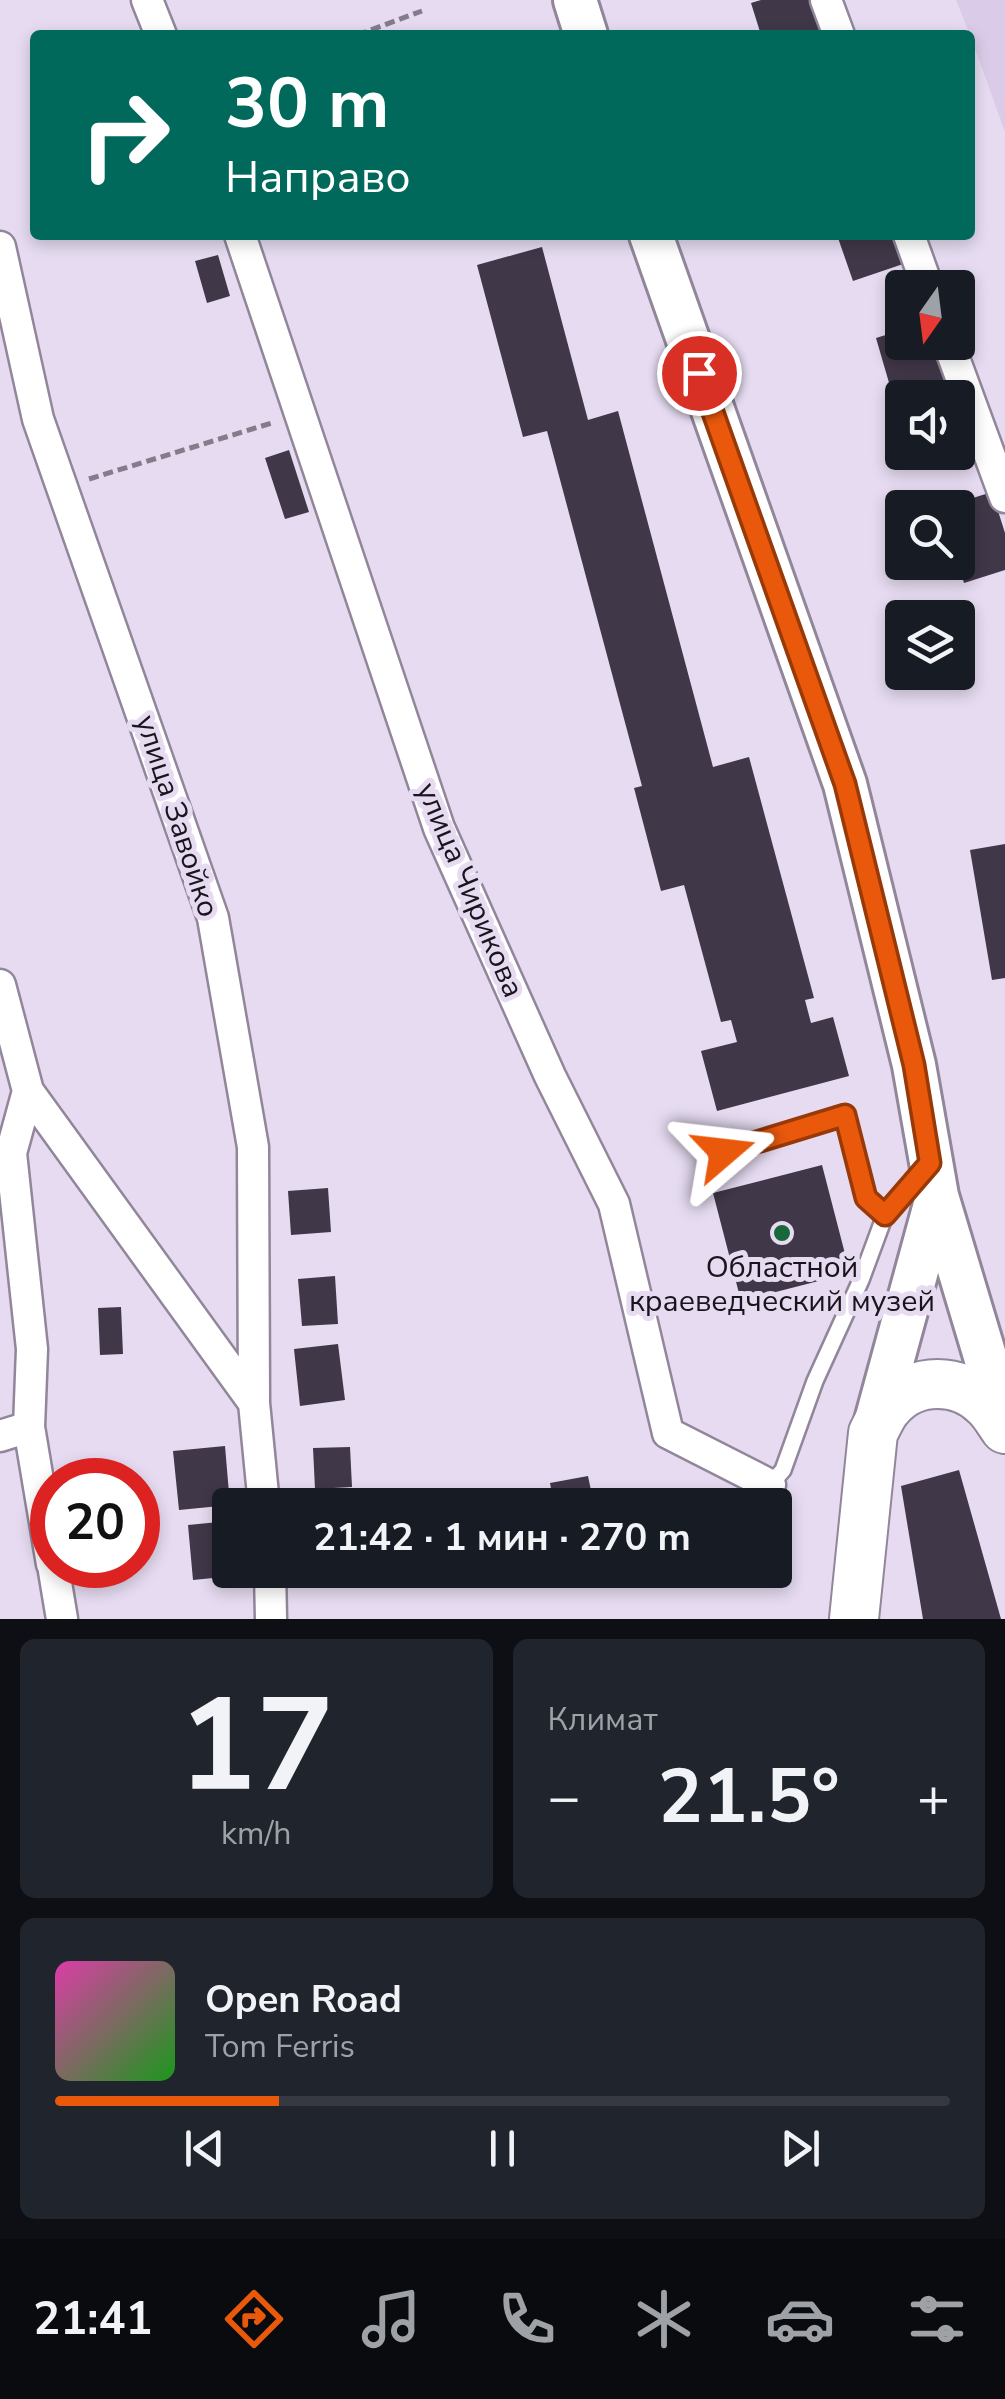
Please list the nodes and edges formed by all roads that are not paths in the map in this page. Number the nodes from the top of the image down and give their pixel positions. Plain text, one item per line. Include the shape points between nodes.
1 (147, 0) edge
2 (575, 0) edge
3 (826, 0) edge
4 (159, 30) edge
5 (584, 30) edge
6 (836, 30) edge
7 (242, 240) edge
8 (653, 240) edge
9 (911, 240) edge
10 (0, 248) edge
11 (922, 270) edge
12 (955, 360) edge
13 (1005, 496) edge
14 (0, 985) edge
15 (28, 1091) junction
16 (724, 1152) dead end
17 (934, 1180) junction
18 (885, 1215) junction
19 (254, 1403) junction
20 (1005, 1426) edge
21 (14, 1432) edge
22 (872, 1433) junction
23 (770, 1485) joint
24 (30, 1487) edge
25 (262, 1488) edge
26 (57, 1588) edge
27 (270, 1588) edge
28 (62, 1619) edge
29 (271, 1619) edge
30 (854, 1619) edge

1 - 4 street
2 - 5 main road
3 - 6 street
7 - 23 street, улица Чирикова via 438,828 614,1204 668,1433
8 - 17 main road via 845,784 914,1065
9 - 11 street
10 - 19 street, улица Завойко via 38,419 214,918 253,1147
12 - 13 street
14 - 15 street
15 - 19 street
15 - 21 street via 10,1153 32,1349
16 - 18 lane via 845,1115 866,1198
17 - 18 lane
17 - 20 main road
17 - 22 main road
18 - 23 lane via 783,1470
19 - 25 street, улица Завойко
20 - 22 main road via 963,1387 943,1383 902,1395
21 - 24 street
22 - 30 main road
26 - 28 street
27 - 29 street

